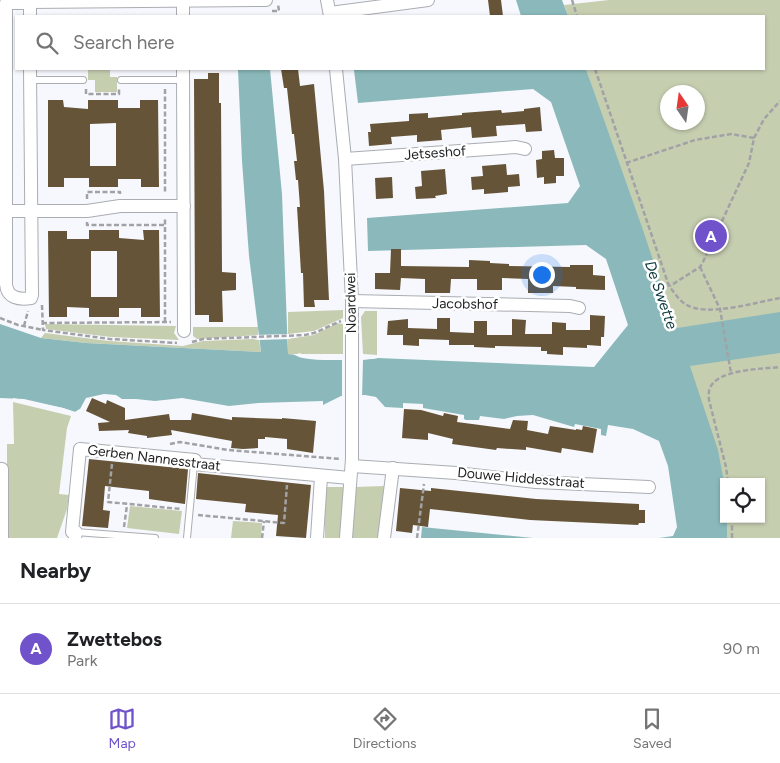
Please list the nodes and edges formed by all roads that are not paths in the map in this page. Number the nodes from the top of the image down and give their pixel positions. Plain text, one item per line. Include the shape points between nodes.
1 (266, 0) edge
2 (327, 0) edge
3 (428, 0) edge
4 (30, 1) edge
5 (183, 1) edge
6 (30, 15) edge
7 (183, 15) edge
8 (330, 15) edge
9 (336, 70) edge
10 (31, 74) edge
11 (183, 74) edge
12 (121, 80) road end
13 (85, 84) road end
14 (525, 149) dead end
15 (345, 160) junction
16 (184, 206) junction
17 (6, 211) junction
18 (32, 211) junction
19 (352, 301) junction
20 (579, 308) dead end
21 (184, 335) road end
22 (194, 464) junction
23 (351, 468) junction
24 (393, 468) junction
25 (0, 469) edge
26 (321, 476) junction
27 (649, 487) dead end
28 (75, 535) edge
29 (2, 538) edge
30 (155, 538) edge
31 (187, 538) edge
32 (317, 538) edge
33 (346, 538) edge
34 (384, 538) edge

1 - 5 street
2 - 8 street
3 - 8 street
4 - 5 street
4 - 6 street
4 - 17 street via 6,3
5 - 7 street
9 - 15 street, Noardwei
10 - 13 lane
10 - 18 street
11 - 12 lane
11 - 16 street
14 - 15 street, Jetseshof via 516,147
15 - 19 street, Noardwei
16 - 18 street
16 - 21 street
17 - 18 street
17 - 18 street via 7,289 15,298 28,299 32,295
19 - 20 street, Jacobshof
19 - 23 street, Noardwei
22 - 26 street, Gerben Nannesstraat
22 - 28 street, Gerben Nannesstraat via 195,460 80,449 72,532
22 - 31 lane
23 - 24 street, Douwe Hiddesstraat
23 - 26 street, Gerben Nannesstraat
23 - 33 street, Noardwei
24 - 27 street, Douwe Hiddesstraat via 536,482
24 - 34 street
25 - 29 street
26 - 32 street
28 - 30 lane

